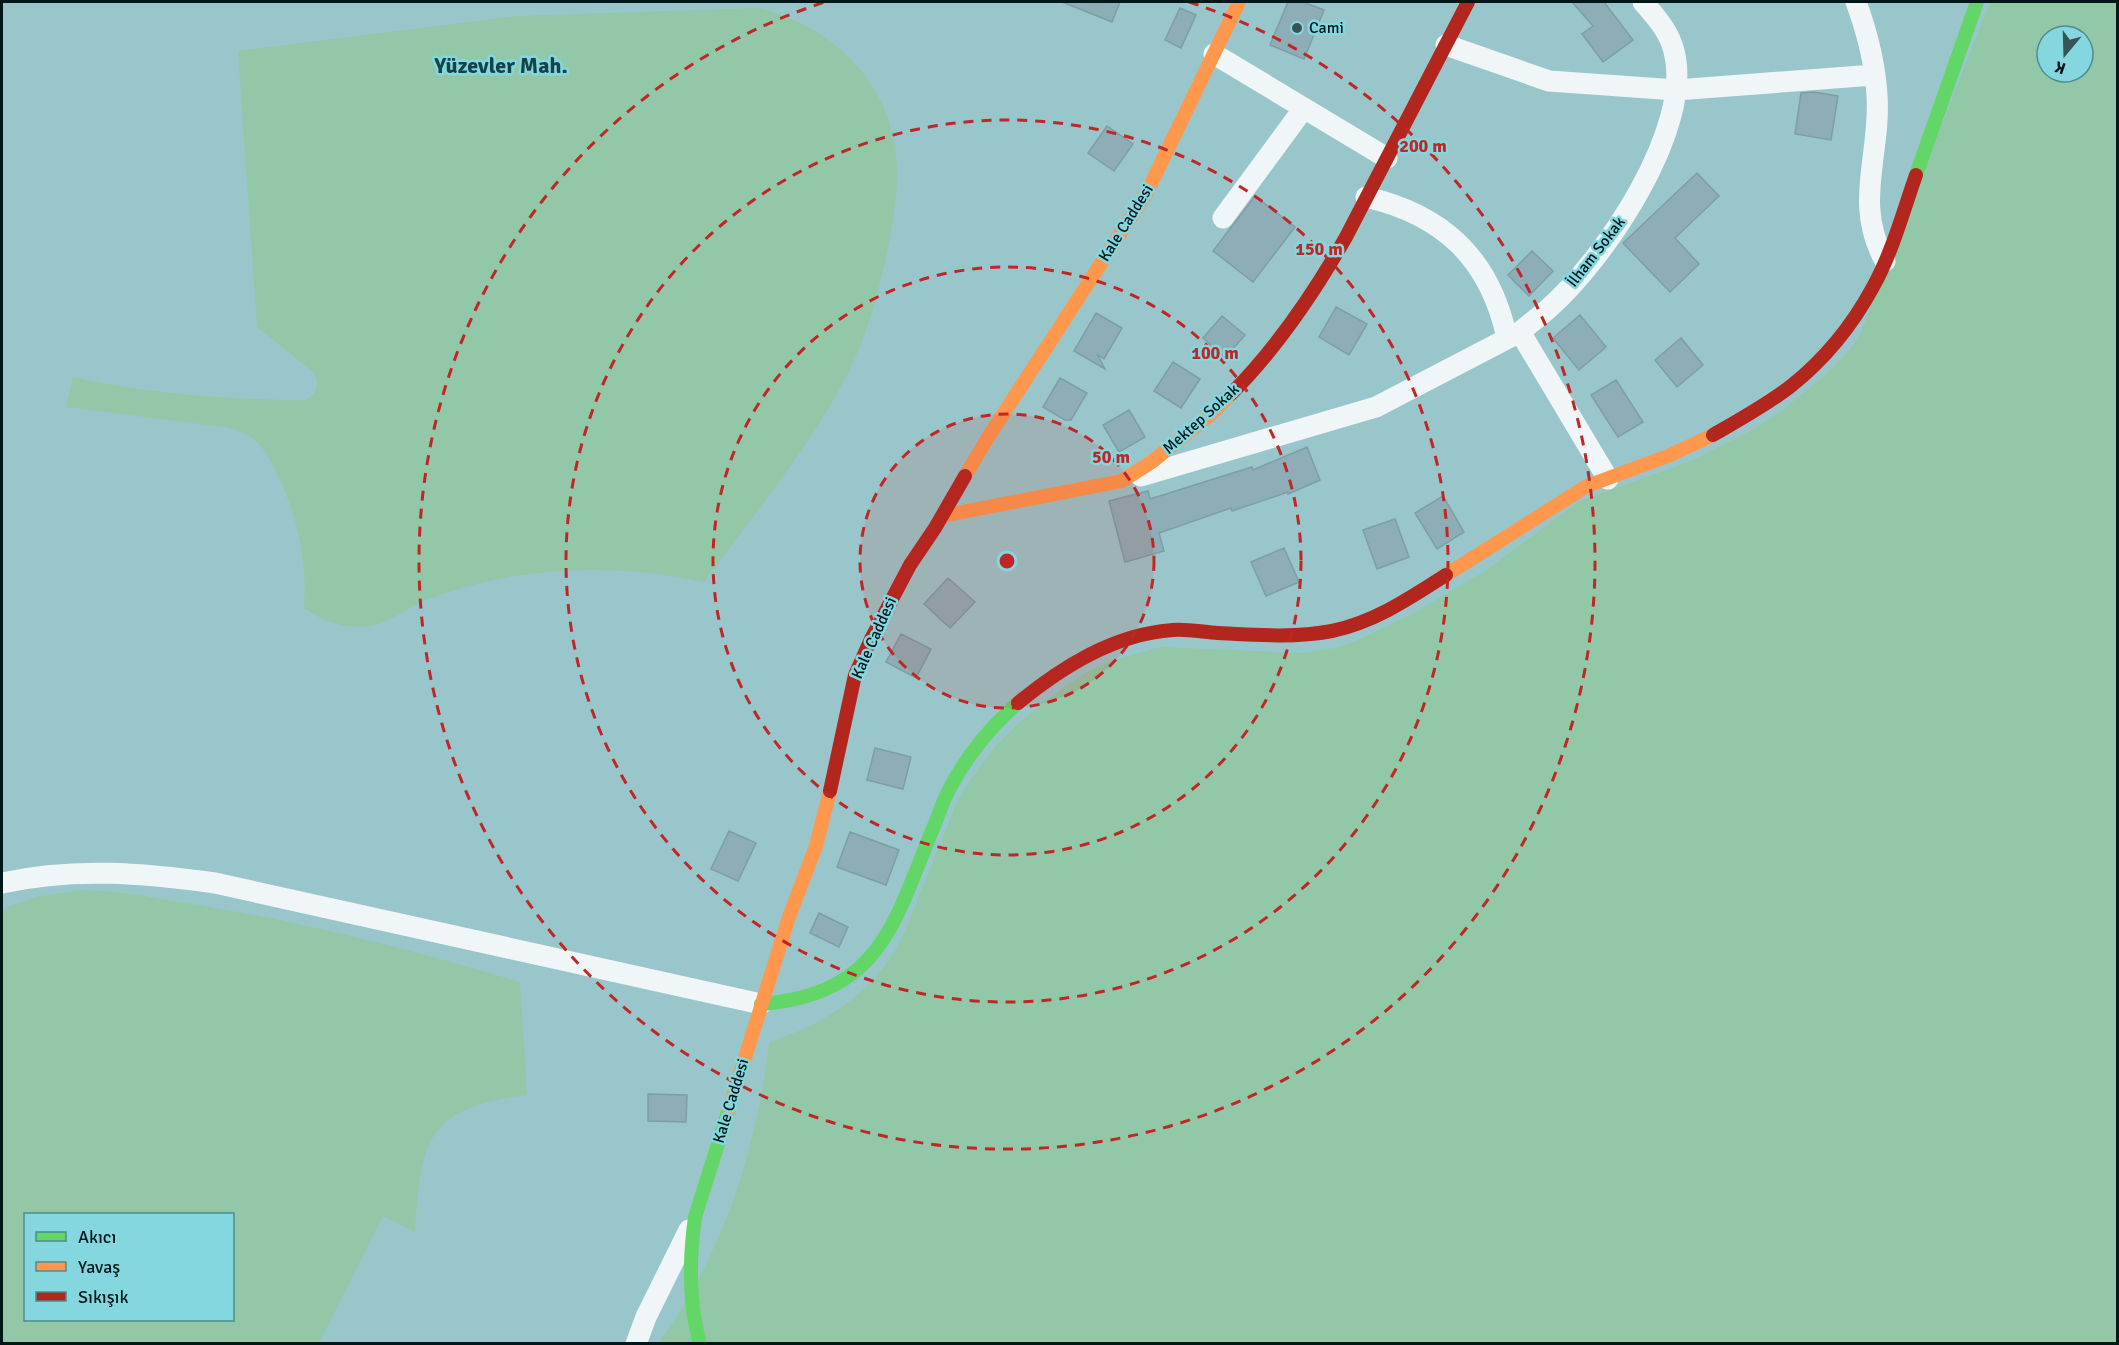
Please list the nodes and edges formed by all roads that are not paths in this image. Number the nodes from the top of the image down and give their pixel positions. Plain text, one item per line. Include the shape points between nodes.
1 (1239, 2) edge
2 (1468, 2) edge
3 (1643, 2) edge
4 (1856, 2) edge
5 (1977, 2) edge
6 (1446, 45) junction
7 (1214, 54) junction
8 (1874, 75) junction
9 (1676, 90) junction
10 (1304, 108) junction
11 (1387, 158) junction
12 (1366, 197) junction
13 (1223, 218) dead end
14 (1885, 261) junction
15 (1513, 335) junction
16 (1608, 479) junction
17 (1122, 482) junction
18 (942, 516) junction
19 (2, 883) edge
20 (762, 1004) junction
21 (695, 1217) junction
22 (636, 1344) edge
23 (700, 1344) edge

1 - 7 street, Kale Caddesi
2 - 6 street, Mektep Sokak
3 - 9 street, İlham Sokak via 1660,21 1674,50
4 - 8 street via 1871,48
5 - 14 street
6 - 9 street via 1549,81
6 - 11 street, Mektep Sokak
7 - 10 street
7 - 18 street, Kale Caddesi via 1146,194 987,439
8 - 9 street
8 - 14 street via 1877,124 1869,210 1874,237
9 - 15 street, İlham Sokak via 1658,153 1635,200 1601,249 1549,309
10 - 11 street
10 - 13 street
11 - 12 street, Mektep Sokak
12 - 15 street via 1408,209 1445,231 1461,246 1491,288
12 - 17 street, Mektep Sokak via 1306,303 1273,347 1211,414
14 - 16 street via 1845,332 1790,387 1707,438
15 - 16 street
15 - 17 street, İlham Sokak via 1376,407
16 - 20 street via 1587,486 1394,608 1353,626 1302,635 1157,632 1126,639 1064,669 997,723 960,768 892,928 867,962 818,995
17 - 18 street, Mektep Sokak
18 - 20 street, Kale Caddesi via 888,603 855,675 826,809
19 - 20 street via 79,873 215,883
20 - 21 street, Kale Caddesi
21 - 22 street
21 - 23 street, Kale Caddesi via 690,1291

